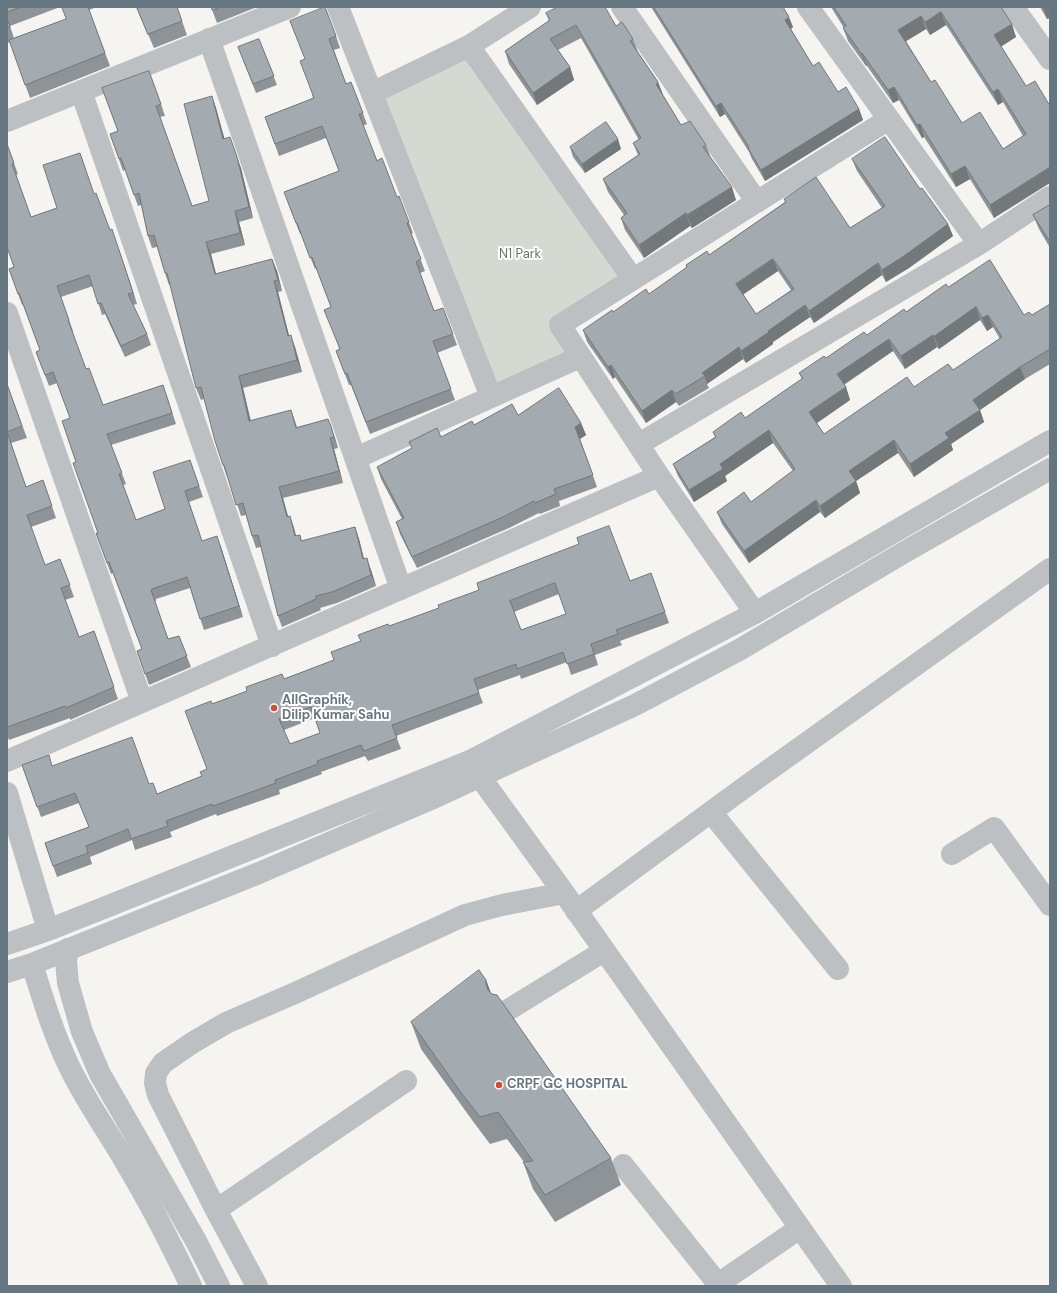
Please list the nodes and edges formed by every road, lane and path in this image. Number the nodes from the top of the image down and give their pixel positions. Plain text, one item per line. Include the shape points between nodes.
1 (290, 7) edge
2 (338, 7) edge
3 (530, 7) edge
4 (622, 7) edge
5 (808, 7) edge
6 (1013, 7) edge
7 (209, 40) junction
8 (469, 46) junction
9 (1050, 59) edge
10 (81, 91) junction
11 (372, 93) junction
12 (889, 119) junction
13 (7, 121) edge
14 (1050, 196) edge
15 (757, 202) junction
16 (979, 244) junction
17 (633, 279) junction
18 (7, 313) edge
19 (580, 357) junction
20 (491, 397) junction
21 (1050, 441) edge
22 (639, 444) junction
23 (356, 458) junction
24 (1050, 469) edge
25 (660, 476) junction
26 (1050, 569) edge
27 (401, 589) junction
28 (755, 613) junction
29 (272, 646) junction
30 (142, 702) junction
31 (7, 761) edge
32 (480, 777) junction
33 (7, 793) edge
34 (711, 812) junction
35 (952, 854) dead end
36 (153, 888) junction
37 (564, 893) junction
38 (1050, 905) edge
39 (576, 911) junction
40 (162, 912) junction
41 (48, 930) junction
42 (7, 944) edge
43 (68, 949) junction
44 (604, 951) junction
45 (32, 964) junction
46 (838, 969) dead end
47 (7, 972) edge
48 (508, 1010) edge
49 (406, 1081) dead end
50 (623, 1165) dead end
51 (216, 1210) junction
52 (800, 1228) junction
53 (716, 1285) edge
54 (191, 1286) edge
55 (219, 1286) edge
56 (257, 1286) edge
57 (841, 1286) edge

1 - 7 street
2 - 11 street
3 - 8 street
4 - 15 street
5 - 12 street
6 - 9 street
7 - 10 street
7 - 23 street
8 - 11 street
8 - 17 street
10 - 13 street
10 - 29 street
11 - 20 street
12 - 15 street
12 - 16 street
14 - 16 street
15 - 17 street
16 - 22 street
17 - 19 street via 560,325
18 - 30 street
19 - 20 street
19 - 22 street
20 - 23 street
21 - 28 street
22 - 25 street
23 - 27 street
24 - 32 street via 739,650 634,705
25 - 27 street
25 - 28 street
26 - 34 street
27 - 29 street
28 - 36 street via 470,760
29 - 30 street
30 - 31 street
32 - 37 street
32 - 40 street via 259,874
33 - 41 street
34 - 39 street
34 - 46 street
35 - 38 street via 994,828
36 - 40 street
36 - 41 street
37 - 39 street
37 - 51 street via 465,915 226,1023 163,1063 156,1073 158,1095
39 - 44 street
40 - 43 street
41 - 42 street
43 - 45 street
43 - 55 street via 68,983 82,1032 100,1074
44 - 48 street
44 - 52 street
45 - 47 street
45 - 54 street via 50,1020 69,1066 162,1226
49 - 51 street
50 - 53 street
51 - 56 street
52 - 53 street
52 - 57 street

